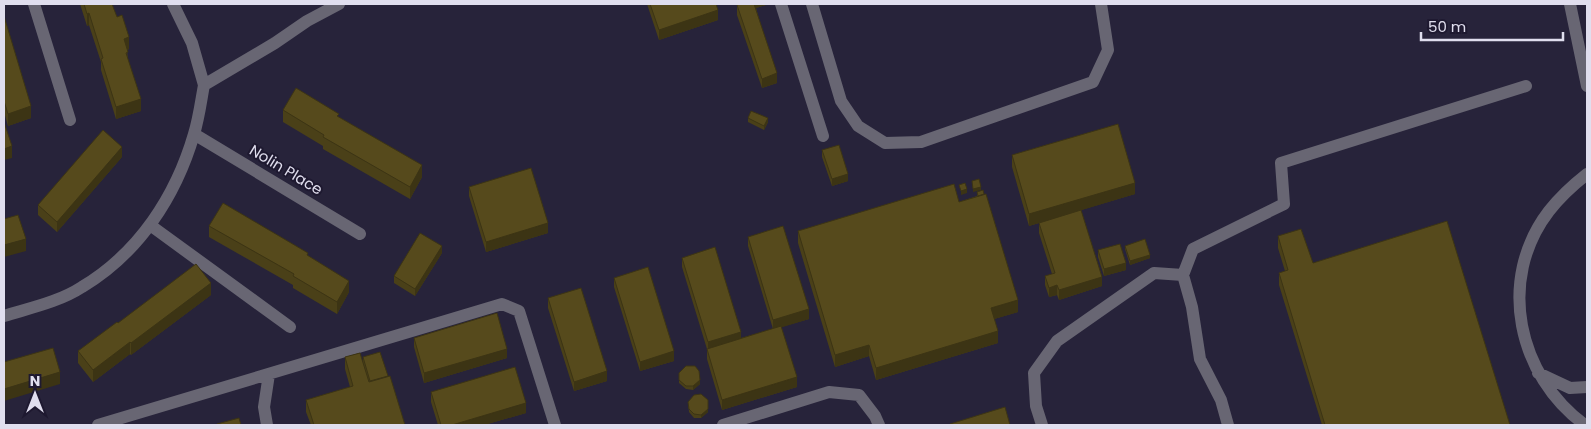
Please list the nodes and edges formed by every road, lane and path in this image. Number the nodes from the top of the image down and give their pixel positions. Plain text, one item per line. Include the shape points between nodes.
1 (34, 4) edge
2 (173, 4) edge
3 (339, 4) edge
4 (781, 4) edge
5 (812, 4) edge
6 (1101, 4) edge
7 (1570, 4) edge
8 (204, 85) junction
9 (1526, 86) dead end
10 (1587, 86) edge
11 (70, 120) dead end
12 (194, 134) junction
13 (823, 136) dead end
14 (1587, 174) edge
15 (150, 225) junction
16 (360, 234) dead end
17 (1183, 274) junction
18 (4, 316) edge
19 (290, 328) dead end
20 (1538, 373) junction
21 (269, 374) junction
22 (1587, 387) edge
23 (98, 425) edge
24 (267, 425) edge
25 (555, 425) edge
26 (723, 425) edge
27 (879, 425) edge
28 (1042, 425) edge
29 (1228, 425) edge
30 (1584, 425) edge

1 - 11 street
2 - 8 street via 192,43
3 - 8 street
4 - 13 street
5 - 6 street via 841,101 858,126 885,143 921,142 1093,82 1108,50
7 - 10 street
8 - 12 street
9 - 17 street via 1281,163 1284,204 1193,249
12 - 15 street via 169,196
12 - 16 street, Nolin Place
14 - 20 street via 1548,212 1524,261 1520,310 1529,355
15 - 18 street via 106,272 81,288 48,303
15 - 19 street
17 - 28 street via 1154,273 1057,341 1034,373 1036,406
17 - 29 street via 1200,359
20 - 22 street via 1570,388
20 - 30 street via 1550,393
21 - 23 street
21 - 24 street via 264,407
21 - 25 street via 502,304 519,311
26 - 27 street via 829,392 858,395 876,416

